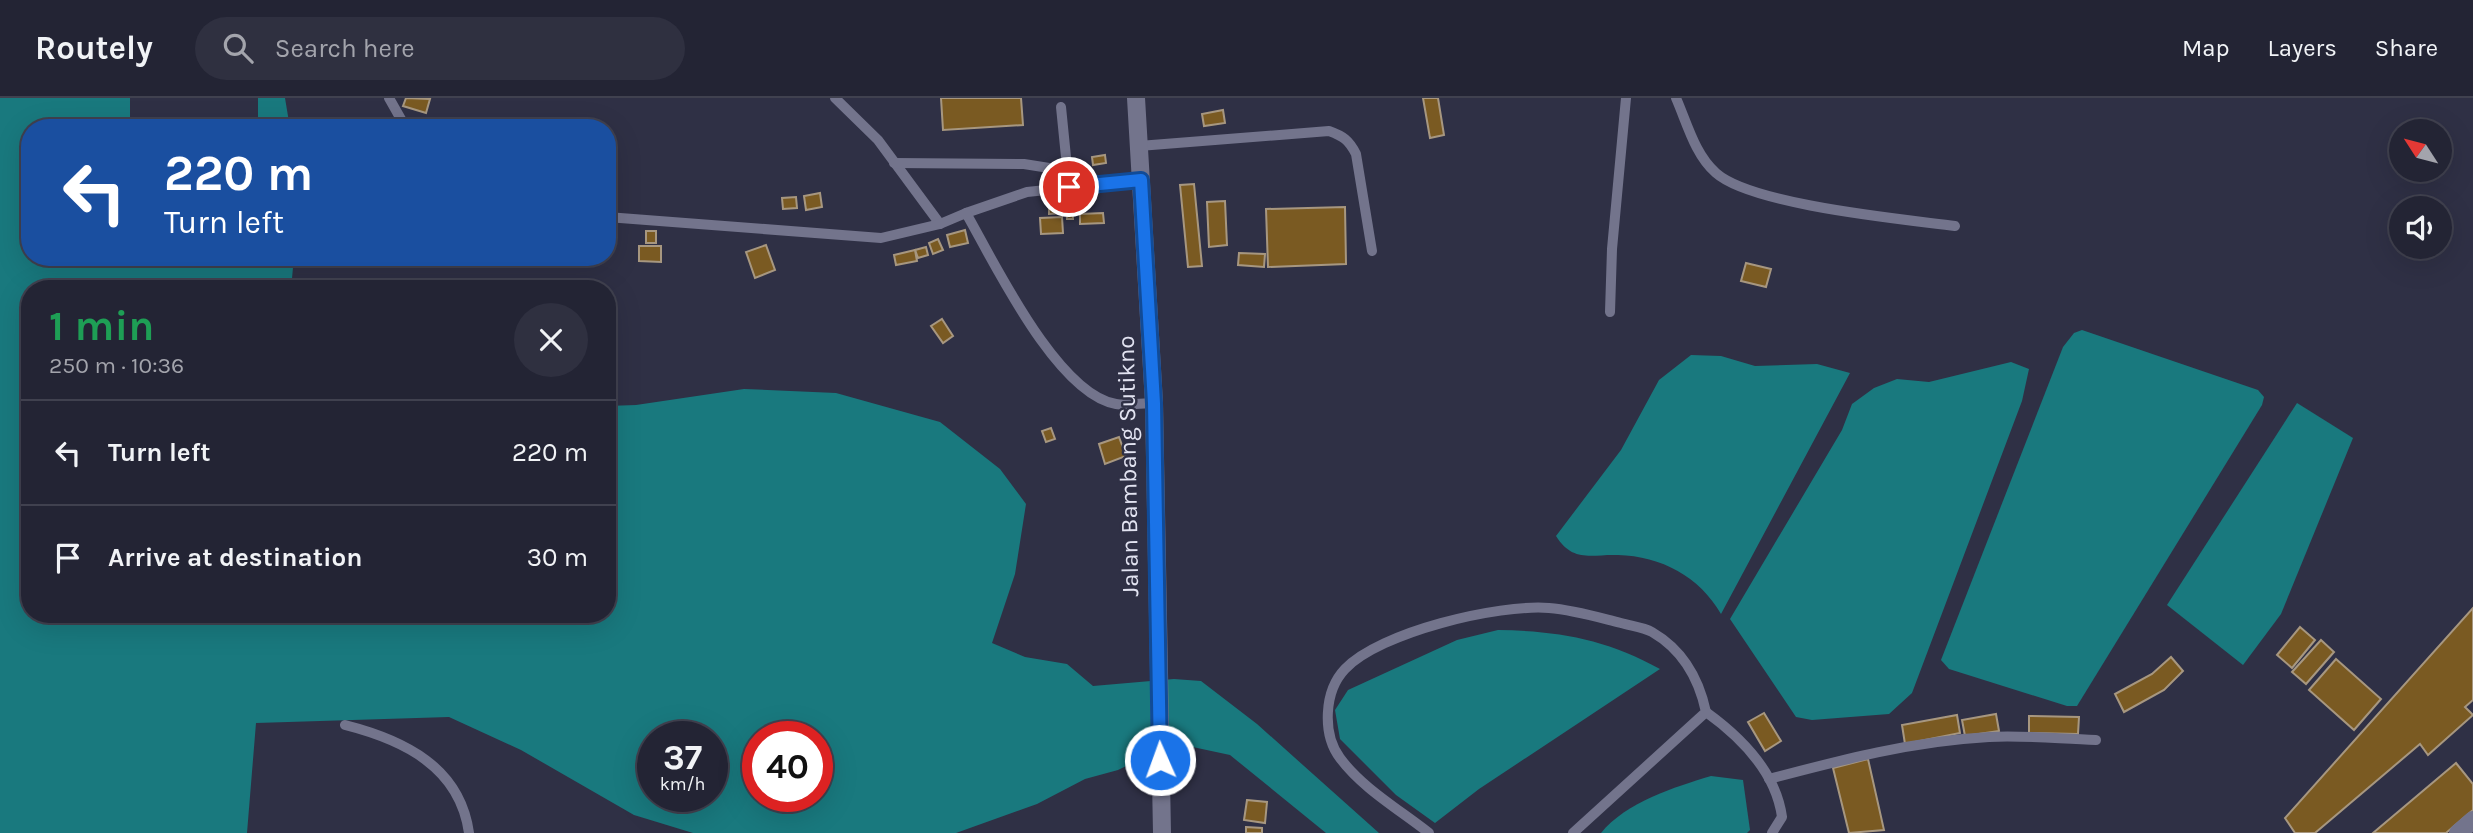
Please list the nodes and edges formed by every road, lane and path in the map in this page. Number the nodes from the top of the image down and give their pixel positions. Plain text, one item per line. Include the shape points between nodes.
1 (389, 98) edge
2 (835, 98) edge
3 (1136, 98) edge
4 (1626, 98) edge
5 (1676, 98) edge
6 (1062, 107) dead end
7 (401, 119) edge
8 (1139, 146) junction
9 (894, 163) junction
10 (1068, 171) junction
11 (1141, 180) junction
12 (1069, 187) junction
13 (966, 213) junction
14 (616, 218) edge
15 (940, 224) junction
16 (1955, 226) dead end
17 (1372, 251) dead end
18 (1610, 312) dead end
19 (1154, 403) junction
20 (1706, 712) junction
21 (345, 725) dead end
22 (2096, 740) dead end
23 (1769, 779) junction
24 (2473, 820) edge
25 (469, 833) edge
26 (1162, 833) edge
27 (1429, 833) edge
28 (1573, 833) edge
29 (1772, 833) edge
30 (2458, 833) edge

1 - 7 lane
2 - 9 lane via 878,140
3 - 8 street, Jalan Bambang Sutikno
4 - 18 lane
5 - 16 lane via 1703,160 1739,189
6 - 10 lane
8 - 11 street, Jalan Bambang Sutikno
8 - 17 lane via 1329,131 1340,135 1349,140 1356,154
9 - 10 lane via 1024,164
9 - 15 lane
10 - 12 lane
11 - 12 lane
11 - 19 street, Jalan Bambang Sutikno
12 - 13 lane via 1027,192
13 - 15 lane
13 - 19 lane via 1027,320 1060,366 1090,392 1115,404
14 - 15 lane via 880,238
19 - 26 street, Jalan Bambang Sutikno
20 - 23 lane via 1750,750
20 - 27 lane via 1693,670 1651,631 1582,612 1493,610 1417,631 1365,653 1343,670 1329,697 1328,733 1339,758
20 - 28 lane
21 - 25 lane via 403,744 437,769 461,799
22 - 23 lane via 2029,736 1954,739 1883,750
23 - 29 lane via 1782,817
24 - 30 street

